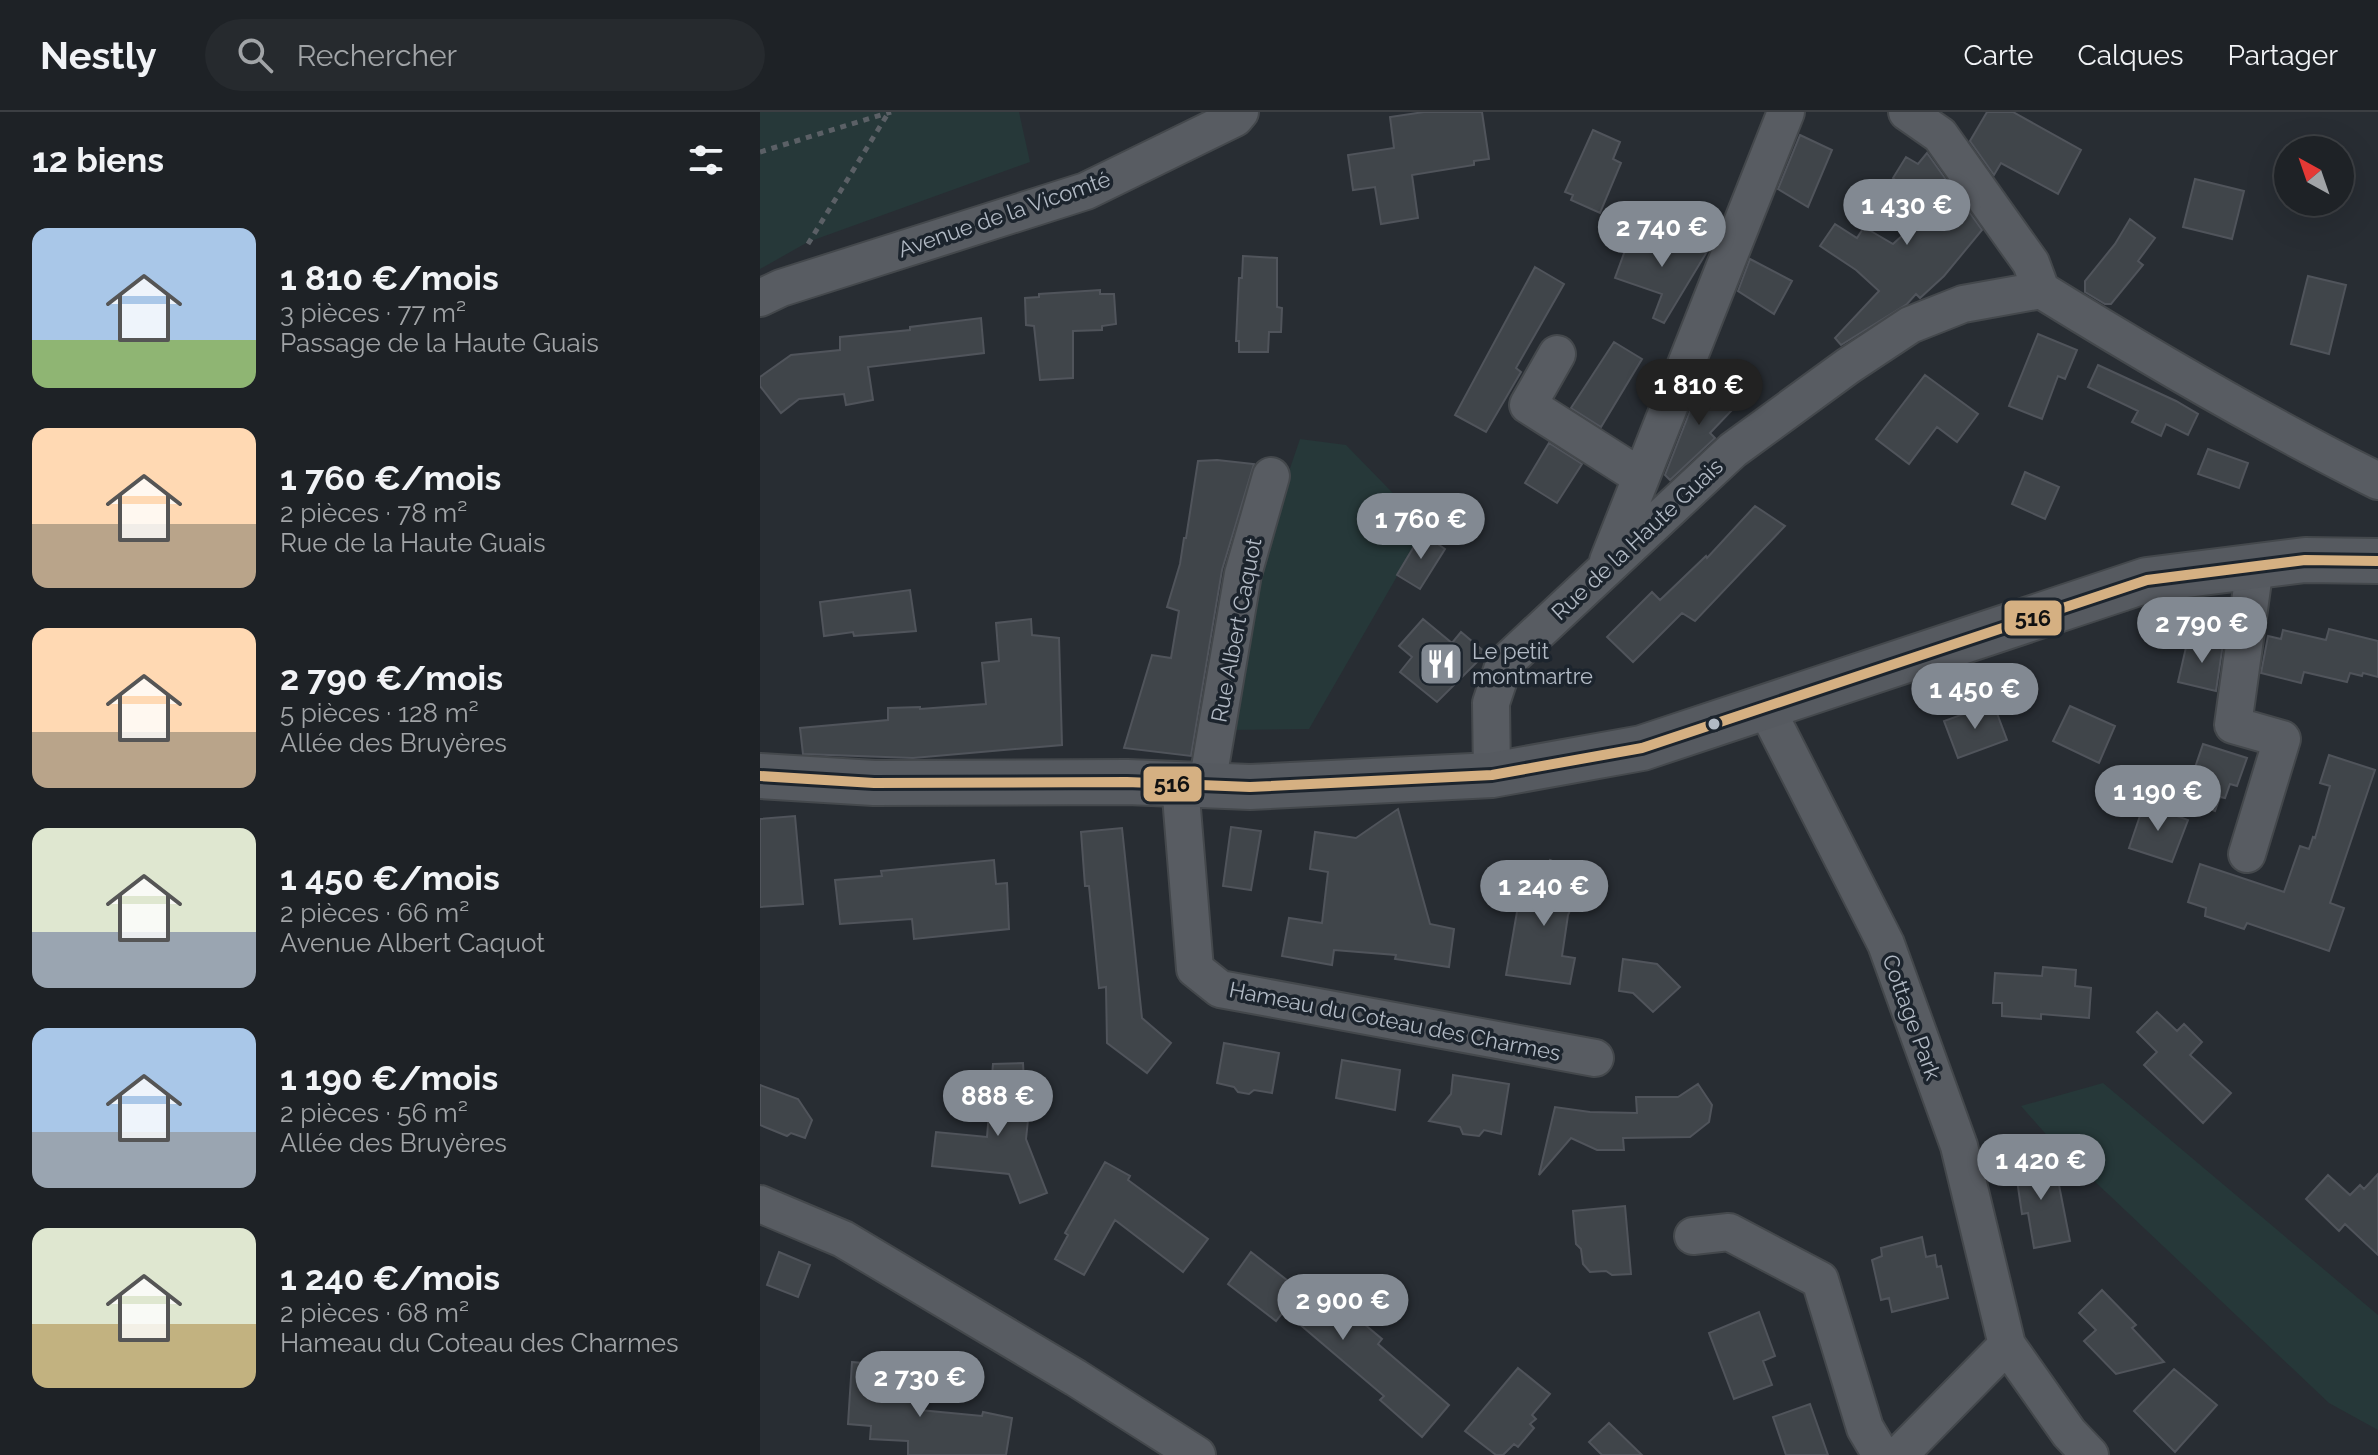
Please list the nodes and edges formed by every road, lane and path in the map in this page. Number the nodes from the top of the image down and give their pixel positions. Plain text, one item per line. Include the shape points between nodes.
1 (1240, 112) edge
2 (1786, 112) edge
3 (1907, 112) edge
4 (889, 114) edge
5 (760, 152) edge
6 (2041, 290) junction
7 (770, 293) edge
8 (1557, 354) dead end
9 (1271, 476) dead end
10 (1641, 477) junction
11 (2378, 481) edge
12 (2378, 561) edge
13 (2255, 566) junction
14 (1605, 569) junction
15 (1766, 708) junction
16 (1492, 775) junction
17 (760, 776) edge
18 (1193, 785) junction
19 (2247, 854) dead end
20 (1595, 1058) dead end
21 (760, 1204) edge
22 (1693, 1236) dead end
23 (2007, 1345) junction
24 (1912, 1443) edge
25 (1197, 1455) edge
26 (1881, 1455) edge
27 (2090, 1455) edge

1 - 7 street, Avenue de la Vicomté via 1086,191
2 - 10 street
3 - 6 street via 1940,135 2031,263
4 - 5 path
4 - 7 path
6 - 11 street via 2157,362
6 - 14 street, Rue de la Haute Guais via 1963,304 1910,325 1733,450
8 - 10 street via 1528,405
9 - 18 street, Rue Albert Caquot
10 - 14 street
12 - 13 main road
13 - 15 main road via 2147,580
13 - 19 street via 2233,725 2282,739
14 - 16 street, Rue de la Haute Guais via 1504,664 1491,703
15 - 16 main road via 1642,748
15 - 23 street, Cottage Park via 1886,944 1959,1146
16 - 18 main road
17 - 18 main road via 874,783
18 - 20 street, Hameau du Coteau des Charmes via 1195,969 1220,989
21 - 25 street via 843,1239
22 - 26 street via 1729,1232 1820,1280 1865,1428
23 - 24 street
23 - 27 street, Cottage Park

